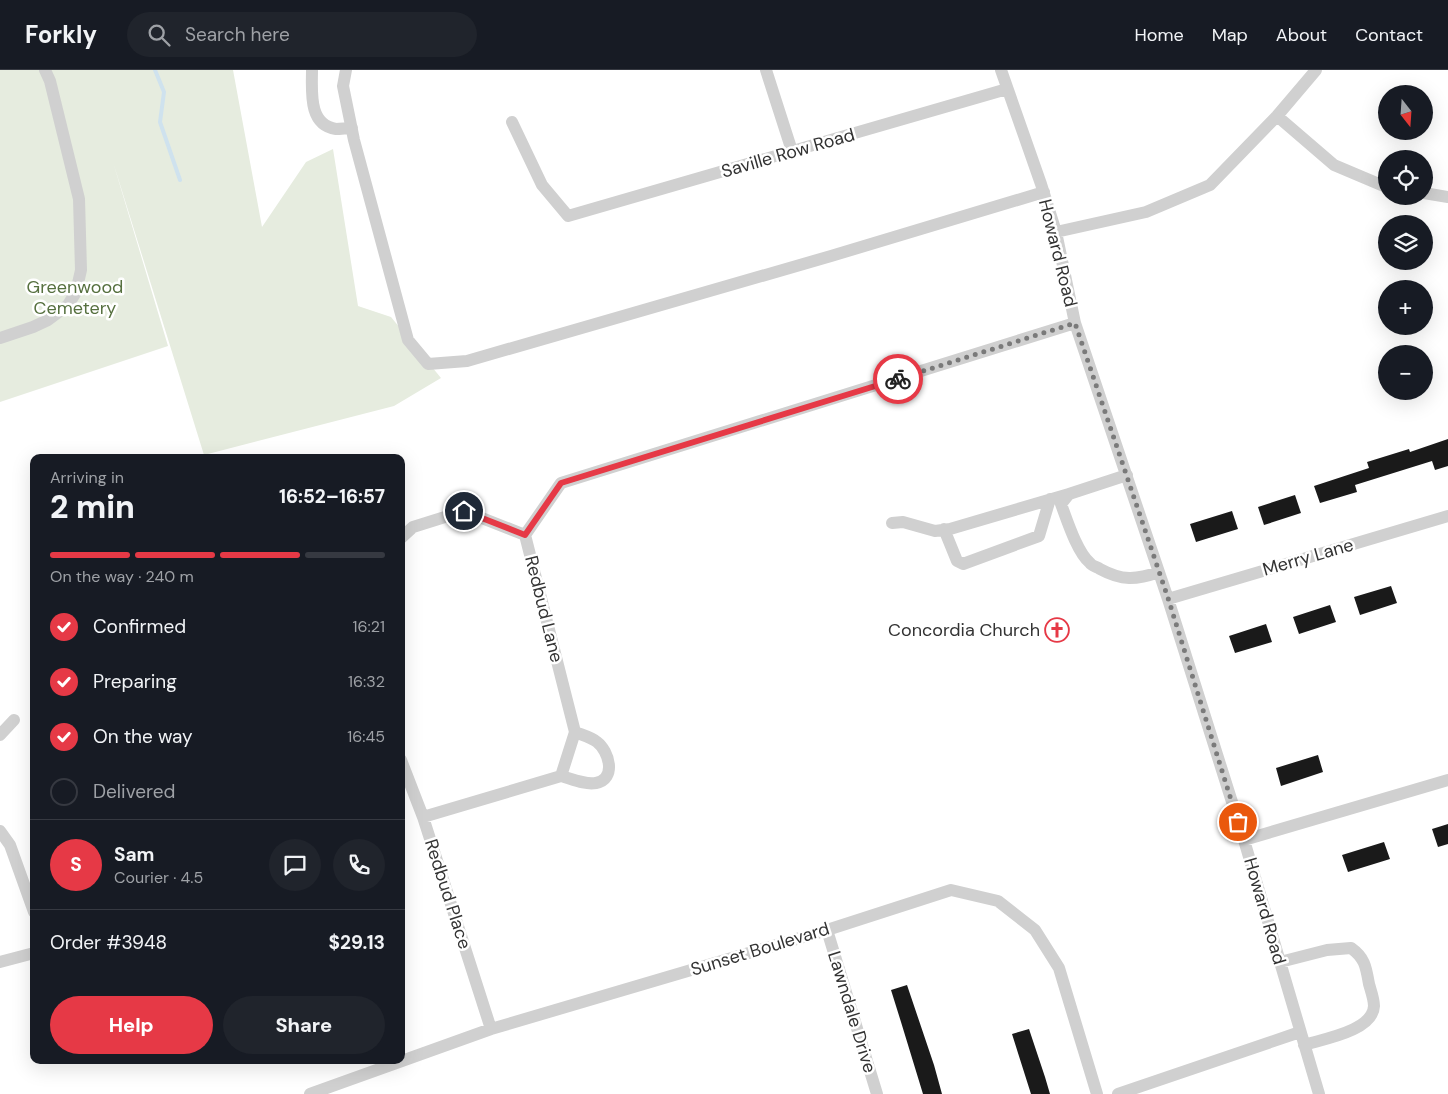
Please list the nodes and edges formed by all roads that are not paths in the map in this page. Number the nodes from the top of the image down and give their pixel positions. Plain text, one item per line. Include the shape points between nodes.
1 (45, 70) edge
2 (312, 70) edge
3 (346, 70) edge
4 (766, 70) edge
5 (1001, 70) edge
6 (1316, 70) edge
7 (1008, 89) junction
8 (1276, 116) junction
9 (512, 122) dead end
10 (352, 128) junction
11 (792, 151) junction
12 (1378, 184) edge
13 (1042, 188) junction
14 (1433, 194) edge
15 (1448, 197) edge
16 (1056, 232) junction
17 (1075, 323) junction
18 (0, 338) edge
19 (1127, 475) junction
20 (1069, 494) junction
21 (1050, 499) junction
22 (1448, 516) edge
23 (892, 523) dead end
24 (944, 530) junction
25 (405, 534) edge
26 (525, 535) junction
27 (1159, 572) junction
28 (1168, 598) junction
29 (14, 720) dead end
30 (575, 732) junction
31 (0, 736) edge
32 (405, 770) edge
33 (561, 776) junction
34 (1448, 780) edge
35 (423, 817) junction
36 (0, 831) edge
37 (1244, 840) junction
38 (30, 901) edge
39 (827, 930) junction
40 (30, 954) edge
41 (0, 962) edge
42 (1280, 962) junction
43 (491, 1029) junction
44 (1300, 1032) junction
45 (1304, 1045) junction
46 (405, 1060) edge
47 (394, 1064) edge
48 (310, 1094) edge
49 (877, 1094) edge
50 (1097, 1094) edge
51 (1118, 1094) edge
52 (1319, 1094) edge

1 - 18 street via 79,200 81,270 76,292 68,305 48,320
2 - 10 street via 312,107 322,123 335,129
3 - 10 street via 343,86
4 - 11 street
5 - 7 street, Howard Road
6 - 8 street
7 - 11 street, Saville Row Road
7 - 13 street, Howard Road
8 - 12 street via 1334,165
8 - 16 street via 1210,185 1146,212
9 - 11 street, Saville Row Road via 542,185 568,216
10 - 13 street via 408,340 428,364 468,361 840,254
13 - 16 street, Howard Road
14 - 15 street
16 - 17 street, Howard Road
17 - 19 street, Howard Road
17 - 26 street, Redbud Lane via 561,483
19 - 20 street
19 - 27 street, Howard Road
20 - 21 street
20 - 27 street via 1061,504 1077,544 1090,564 1110,574 1131,579
21 - 24 street
21 - 24 street via 1039,536 963,564 957,561
22 - 28 street, Merry Lane
23 - 24 street
25 - 26 street via 413,527 464,511
26 - 30 street, Redbud Lane
27 - 28 street, Howard Road
28 - 37 street, Howard Road
29 - 31 street
30 - 33 street
30 - 33 street via 598,742 609,759 610,769 604,780 596,783
32 - 35 street, Redbud Place
33 - 35 street
34 - 37 street
35 - 43 street, Redbud Place
36 - 38 street via 10,844
37 - 42 street, Howard Road
39 - 43 street, Sunset Boulevard
39 - 49 street, Lawndale Drive
39 - 50 street, Sunset Boulevard via 951,890 998,901 1036,930 1059,968
40 - 41 street
42 - 44 street, Howard Road
42 - 45 street via 1327,950 1351,948 1360,954 1365,964 1374,1006 1367,1022 1358,1028
43 - 46 street, Sunset Boulevard
44 - 45 street, Howard Road
44 - 51 street
45 - 52 street, Howard Road
47 - 48 street, Sunset Boulevard

